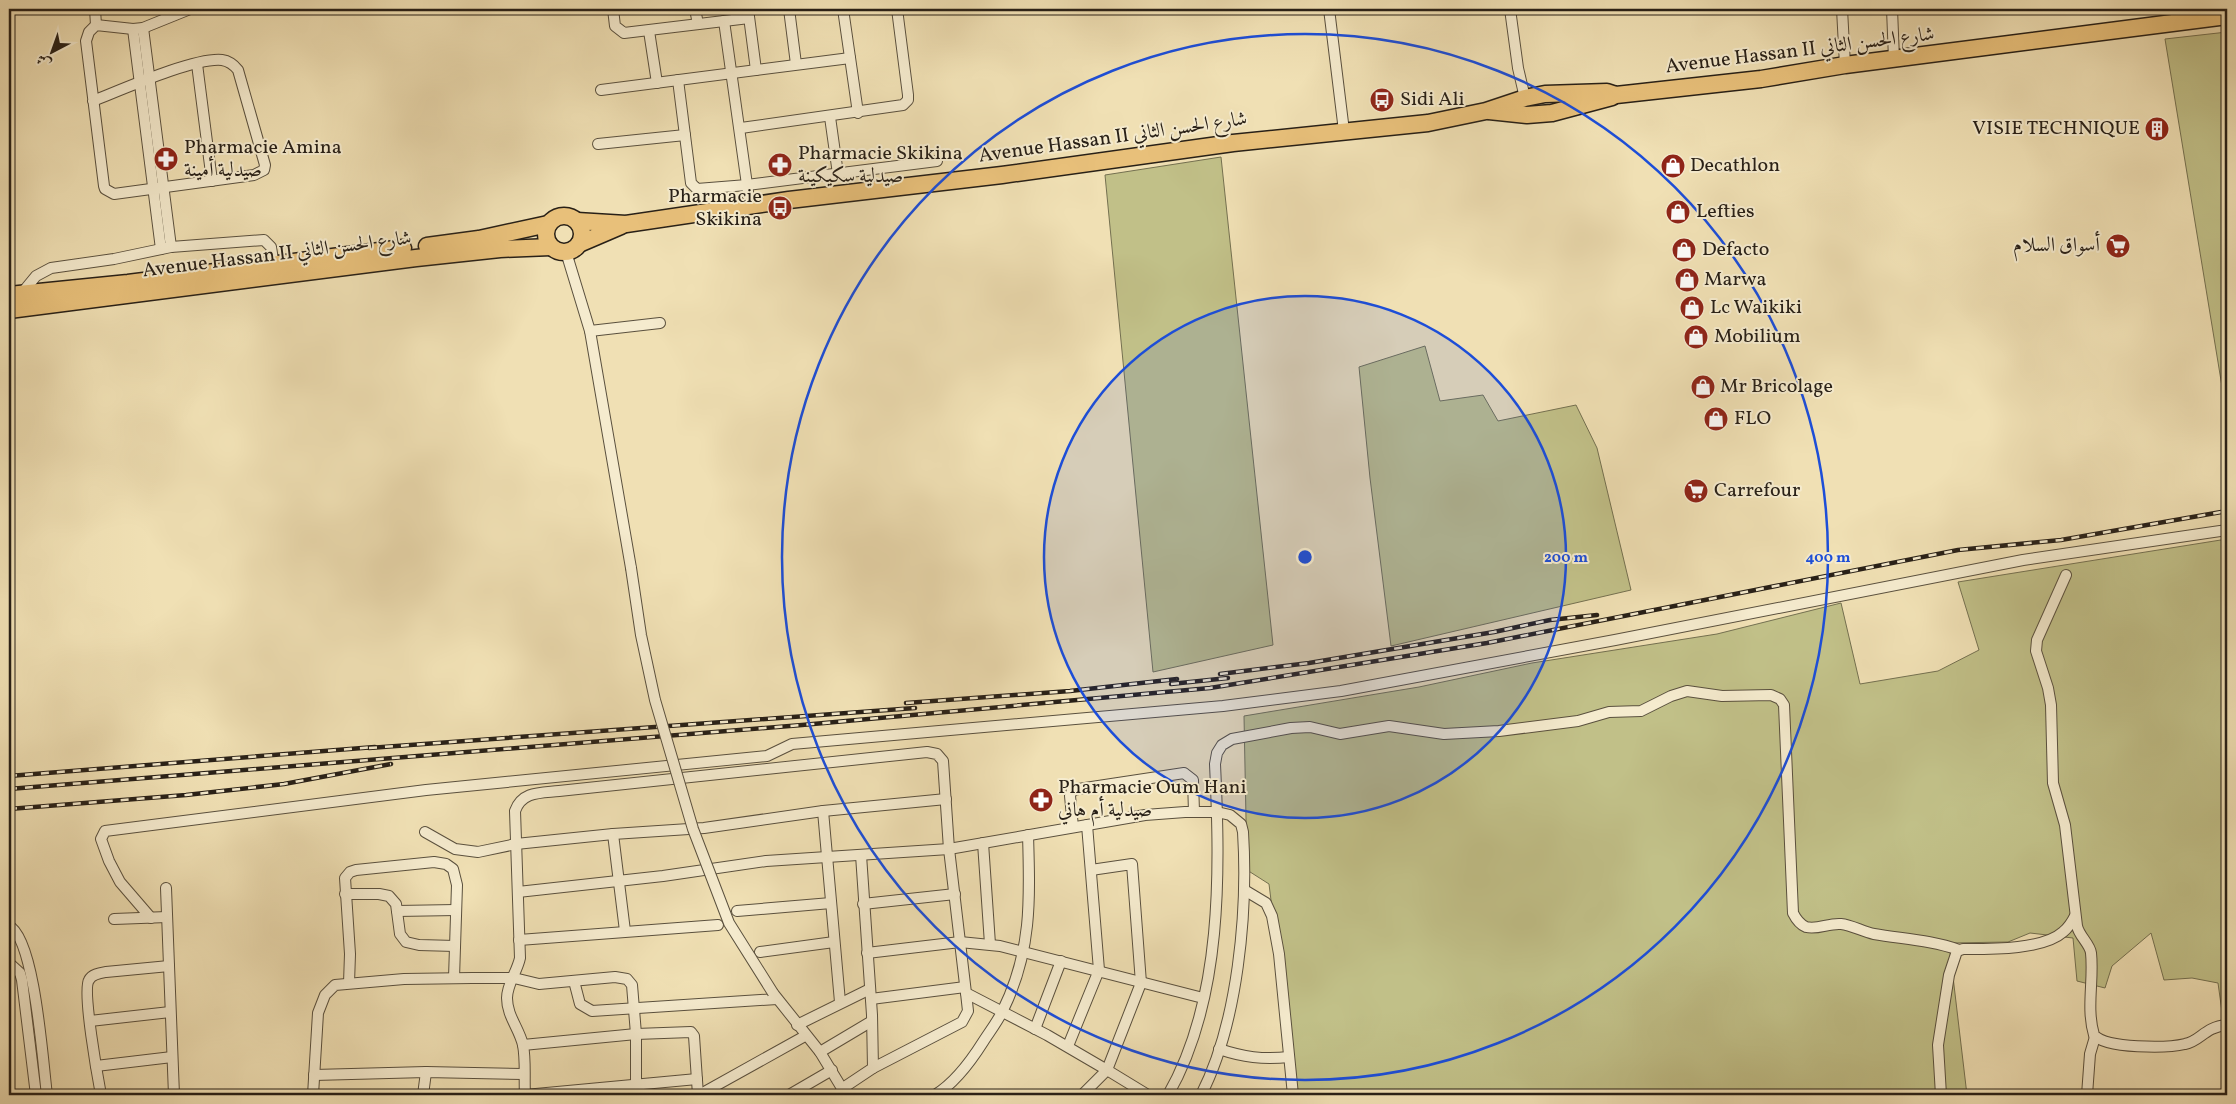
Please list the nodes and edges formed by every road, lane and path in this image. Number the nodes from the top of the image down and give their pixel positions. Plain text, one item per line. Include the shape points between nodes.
1 (95, 9) edge
2 (190, 9) edge
3 (613, 9) edge
4 (695, 9) edge
5 (789, 9) edge
6 (843, 9) edge
7 (897, 9) edge
8 (1329, 9) edge
9 (1510, 9) edge
10 (1842, 9) edge
11 (1892, 9) edge
12 (749, 13) edge
13 (2227, 16) edge
14 (724, 21) junction
15 (698, 24) junction
16 (96, 25) junction
17 (138, 29) junction
18 (649, 31) junction
19 (850, 58) junction
20 (1894, 59) junction
21 (197, 64) junction
22 (796, 64) junction
23 (1845, 65) junction
24 (756, 70) junction
25 (733, 73) junction
26 (678, 80) junction
27 (146, 81) junction
28 (657, 83) junction
29 (601, 90) dead end
30 (1524, 98) junction
31 (94, 101) junction
32 (1565, 103) junction
33 (1486, 111) junction
34 (858, 113) junction
35 (1527, 114) junction
36 (830, 117) junction
37 (741, 128) junction
38 (1344, 131) junction
39 (685, 135) junction
40 (598, 144) dead end
41 (937, 161) dead end
42 (851, 172) junction
43 (838, 174) junction
44 (212, 181) junction
45 (747, 185) junction
46 (158, 188) junction
47 (854, 193) junction
48 (750, 206) junction
49 (576, 221) junction
50 (548, 224) junction
51 (626, 224) junction
52 (166, 248) junction
53 (565, 248) junction
54 (274, 266) junction
55 (15, 294) edge
56 (9, 310) edge
57 (660, 323) dead end
58 (590, 331) junction
59 (2227, 530) edge
60 (2066, 575) dead end
61 (946, 799) junction
62 (823, 811) junction
63 (1194, 812) junction
64 (1217, 812) junction
65 (1087, 825) junction
66 (1074, 827) junction
67 (425, 832) dead end
68 (613, 834) junction
69 (1028, 835) junction
70 (982, 843) junction
71 (516, 844) junction
72 (949, 848) junction
73 (861, 855) junction
74 (827, 857) junction
75 (1091, 870) junction
76 (620, 880) junction
77 (166, 888) dead end
78 (1246, 890) junction
79 (518, 892) junction
80 (345, 894) junction
81 (955, 894) junction
82 (831, 903) junction
83 (864, 904) junction
84 (456, 910) junction
85 (397, 911) junction
86 (737, 911) dead end
87 (2075, 916) junction
88 (167, 917) junction
89 (151, 918) junction
90 (114, 919) dead end
91 (718, 925) dead end
92 (9, 926) edge
93 (625, 931) junction
94 (519, 940) junction
95 (834, 942) junction
96 (960, 942) junction
97 (990, 944) junction
98 (455, 946) junction
99 (1959, 950) junction
100 (1025, 951) junction
101 (760, 952) dead end
102 (867, 953) junction
103 (1061, 961) junction
104 (9, 963) edge
105 (169, 966) junction
106 (1099, 970) junction
107 (454, 978) junction
108 (514, 978) junction
109 (574, 981) junction
110 (349, 982) junction
111 (1141, 983) junction
112 (965, 990) junction
113 (870, 994) junction
114 (775, 996) junction
115 (1203, 998) junction
116 (840, 1002) junction
117 (634, 1008) junction
118 (1003, 1011) junction
119 (170, 1012) junction
120 (90, 1021) junction
121 (872, 1021) junction
122 (797, 1025) junction
123 (2227, 1025) edge
124 (1035, 1029) junction
125 (636, 1034) junction
126 (805, 1036) junction
127 (2095, 1037) junction
128 (523, 1045) junction
129 (1068, 1046) junction
130 (1219, 1049) junction
131 (820, 1052) junction
132 (172, 1057) junction
133 (1288, 1057) junction
134 (96, 1066) junction
135 (873, 1068) junction
136 (832, 1070) junction
137 (1107, 1070) junction
138 (426, 1072) junction
139 (523, 1074) junction
140 (314, 1075) junction
141 (697, 1079) junction
142 (636, 1084) junction
143 (717, 1091) edge
144 (845, 1092) edge
145 (938, 1094) edge
146 (36, 1095) edge
147 (47, 1095) edge
148 (101, 1095) edge
149 (174, 1095) edge
150 (313, 1095) edge
151 (423, 1095) edge
152 (525, 1095) edge
153 (698, 1095) edge
154 (789, 1095) edge
155 (1082, 1095) edge
156 (1148, 1095) edge
157 (1168, 1095) edge
158 (1201, 1095) edge
159 (1294, 1095) edge
160 (1941, 1095) edge
161 (2087, 1095) edge

1 - 16 street
2 - 17 street
3 - 18 street via 615,26 620,32
4 - 15 street
5 - 22 street
6 - 19 street
7 - 34 street via 908,100 899,107
8 - 38 street
9 - 30 street
10 - 23 street
11 - 20 street
12 - 14 street
12 - 24 street
13 - 20 main road, Avenue Hassan II شارع الحسن الثاني
14 - 15 street
14 - 25 street
15 - 18 street
16 - 17 street
16 - 31 street via 86,41
17 - 27 street
18 - 28 street
19 - 22 street
19 - 34 street
20 - 23 main road, Avenue Hassan II شارع الحسن الثاني
21 - 27 street
21 - 44 street
21 - 44 street via 221,60 238,70 265,165 258,174
22 - 24 street
23 - 32 main road, Avenue Hassan II شارع الحسن الثاني via 1761,79 1616,95 1597,92
24 - 25 street
25 - 26 street
25 - 37 street
26 - 28 street
26 - 39 street
27 - 31 street
27 - 46 street
28 - 29 street
30 - 32 main road, Avenue Hassan II شارع الحسن الثاني via 1545,94
30 - 33 main road, Avenue Hassan II شارع الحسن الثاني
30 - 35 main road via 1522,108
31 - 46 street via 105,189 114,194
32 - 35 main road, Avenue Hassan II شارع الحسن الثاني
33 - 35 main road, Avenue Hassan II شارع الحسن الثاني
33 - 38 main road, Avenue Hassan II شارع الحسن الثاني via 1428,123
34 - 36 street
36 - 37 street
36 - 43 street
37 - 45 street
38 - 47 main road, Avenue Hassan II شارع الحسن الثاني
39 - 40 street
39 - 45 street via 691,183 695,188
41 - 42 street
42 - 43 street
42 - 47 street
43 - 45 street
44 - 46 street
45 - 48 street
46 - 52 street
47 - 48 main road, Avenue Hassan II شارع الحسن الثاني
48 - 51 main road, Avenue Hassan II شارع الحسن الثاني
49 - 50 main road via 570,216 562,216
49 - 51 main road, Avenue Hassan II شارع الحسن الثاني
49 - 53 main road via 582,236
50 - 53 main road via 546,240
50 - 54 main road, Avenue Hassan II شارع الحسن الثاني via 479,239
51 - 53 main road, Avenue Hassan II شارع الحسن الثاني
52 - 54 street via 264,240 271,247
52 - 55 street via 51,268
53 - 56 main road, Avenue Hassan II شارع الحسن الثاني via 500,249 416,258
53 - 58 street
54 - 55 main road, Avenue Hassan II شارع الحسن الثاني
57 - 58 street
58 - 114 street, bridge via 641,635 655,700 691,821 724,912
59 - 89 street via 2022,560 1341,691 1223,706 792,744 767,756 426,790 105,831 101,839 114,872
60 - 87 street via 2037,640 2036,651 2051,705 2053,783 2065,825
61 - 62 street
61 - 71 street via 944,761 937,754 927,752 531,795 522,799 515,811
61 - 72 street
62 - 68 street via 704,828
62 - 74 street
63 - 64 street
63 - 65 street
63 - 66 street via 1193,780 1184,773 1072,790
64 - 78 street via 1230,815 1241,824
64 - 99 street via 1217,753 1222,744 1232,739 1310,727 1340,734 1389,726 1444,734 1499,731 1578,721 1608,712 1641,711 1687,691 1722,696 1771,696 1780,699 1784,705 1793,913 1798,922 1819,928 1840,924 1872,933 1940,943
64 - 115 street via 1214,936
65 - 66 street
65 - 75 street
66 - 69 street
67 - 71 street via 456,849 478,852
68 - 71 street
68 - 76 street
69 - 70 street
69 - 100 street via 1030,885
70 - 72 street
70 - 97 street
71 - 79 street
72 - 73 street
72 - 81 street
73 - 74 street
73 - 83 street
74 - 76 street via 766,861
74 - 82 street
75 - 106 street
75 - 111 street via 1132,864
76 - 79 street
76 - 93 street
77 - 88 street
78 - 130 street via 1239,954
78 - 133 street via 1266,903 1272,916 1279,954
79 - 94 street
80 - 84 street via 345,878 350,872 434,862 453,869 457,885
80 - 85 street via 389,896
80 - 110 street
81 - 83 street
81 - 96 street
82 - 86 street
82 - 95 street
83 - 102 street
84 - 85 street
84 - 98 street
85 - 98 street via 400,934 406,942
87 - 99 street via 2062,933 2047,940 2004,949
87 - 127 street via 2080,936 2091,952 2091,1024
88 - 89 street
88 - 105 street
89 - 90 street
91 - 93 street
92 - 147 street via 16,932 32,972
93 - 94 street
94 - 108 street via 520,958
95 - 101 street
95 - 116 street
96 - 97 street
96 - 102 street
96 - 112 street
97 - 100 street
98 - 107 street
99 - 160 street via 1951,968 1938,1045
100 - 103 street
100 - 118 street
102 - 113 street
103 - 106 street
103 - 124 street
104 - 146 street via 20,973 22,980
105 - 119 street
105 - 120 street via 93,976 87,985
106 - 111 street
106 - 129 street
107 - 108 street
107 - 110 street
108 - 109 street via 539,984
108 - 128 street via 508,989 508,1009
109 - 117 street via 580,1004 586,1009
109 - 117 street via 627,979 632,985
110 - 140 street via 335,985 325,995 318,1013
111 - 115 street
111 - 137 street
112 - 113 street
112 - 118 street
112 - 135 street via 968,1011 962,1022
113 - 116 street
113 - 121 street
114 - 117 street
114 - 122 street
115 - 157 street via 1188,1050
116 - 122 street
117 - 125 street
118 - 124 street
118 - 145 street via 972,1058
119 - 120 street
119 - 132 street
120 - 134 street
121 - 131 street
121 - 135 street
122 - 126 street
123 - 127 street via 2209,1029 2191,1042 2178,1045 2128,1046
124 - 129 street
125 - 128 street
125 - 141 street via 691,1032
125 - 142 street
126 - 131 street
126 - 143 street
127 - 161 street via 2090,1054
128 - 139 street
129 - 137 street
130 - 133 street via 1263,1060
130 - 158 street
131 - 136 street
132 - 134 street
132 - 149 street
133 - 159 street
134 - 148 street
135 - 144 street
136 - 144 street
136 - 154 street
137 - 155 street
137 - 156 street
138 - 139 street
138 - 140 street
138 - 151 street
139 - 152 street
140 - 150 street
141 - 142 street
141 - 153 street
142 - 152 street
143 - 153 street

